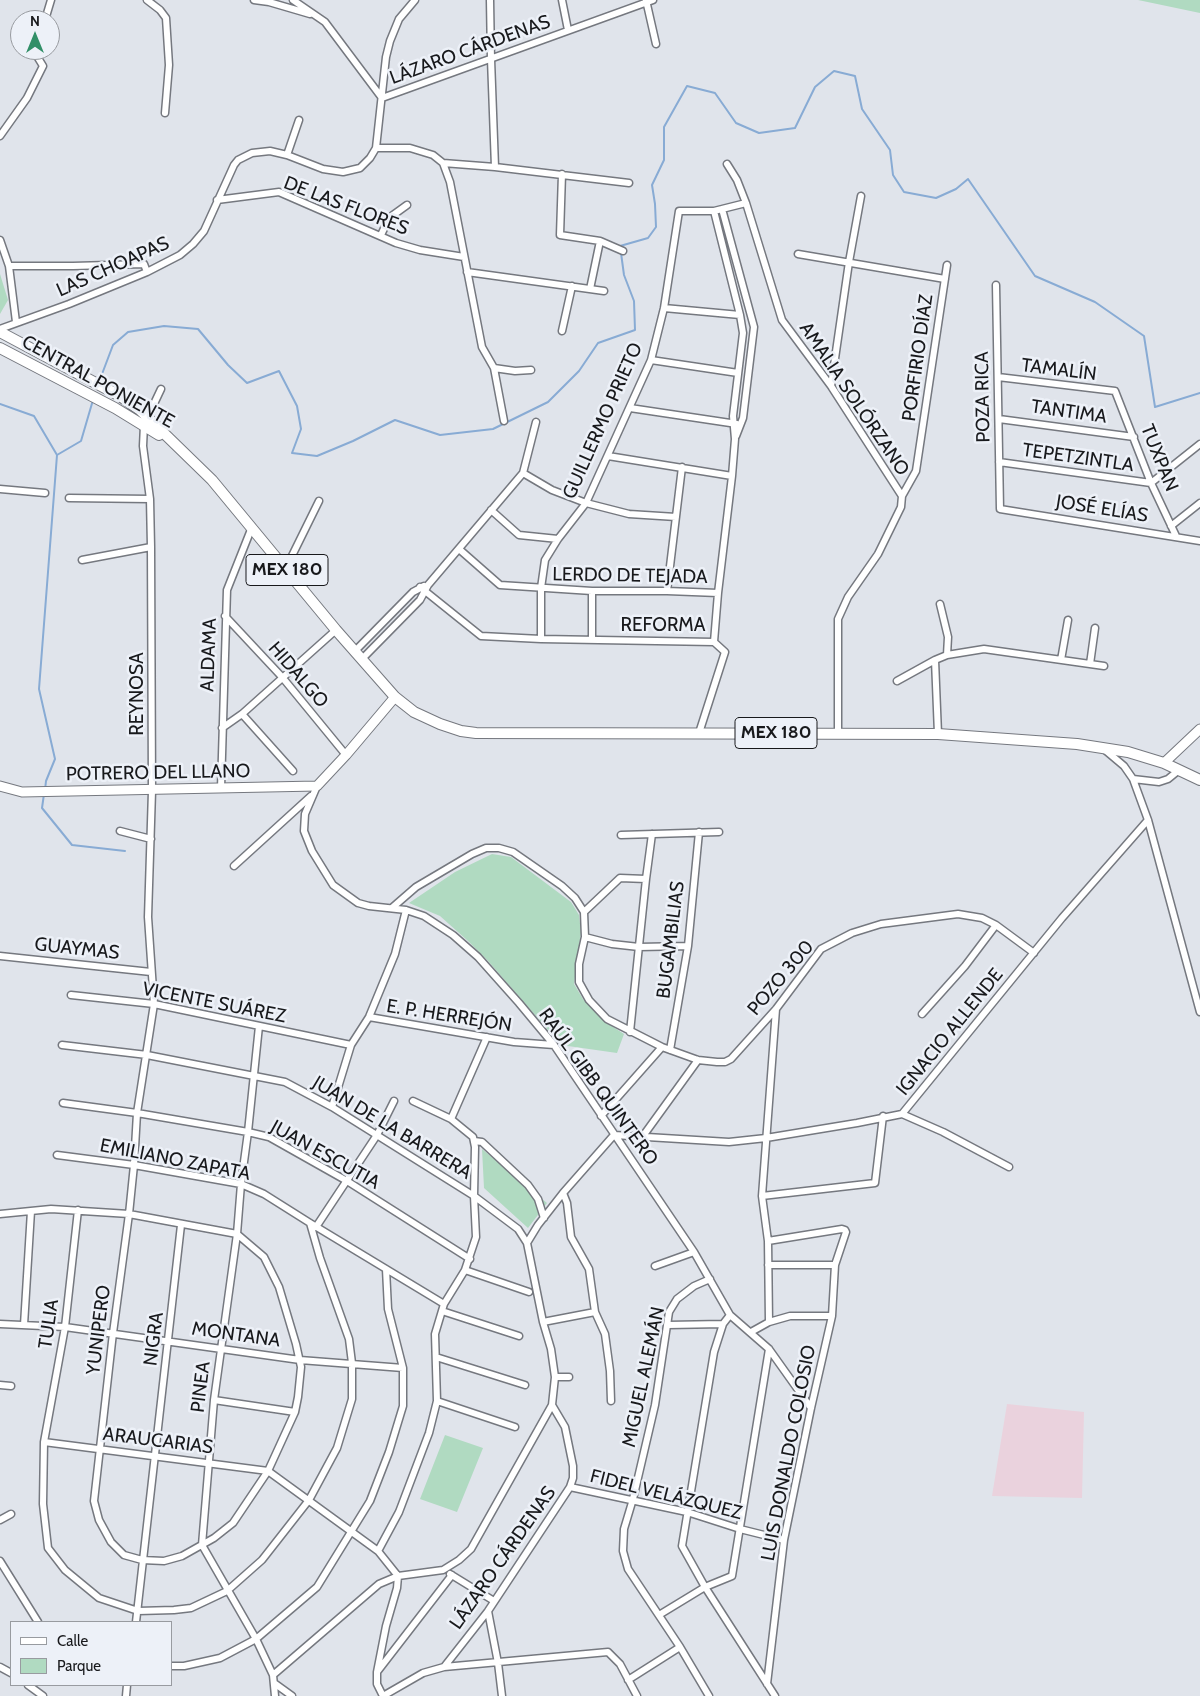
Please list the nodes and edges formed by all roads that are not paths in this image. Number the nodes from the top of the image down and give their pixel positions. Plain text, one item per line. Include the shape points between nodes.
1 (147, 0) edge
2 (254, 0) edge
3 (293, 0) edge
4 (415, 0) edge
5 (490, 0) edge
6 (562, 0) edge
7 (649, 0) edge
8 (316, 16) junction
9 (568, 30) junction
10 (656, 44) dead end
11 (491, 59) junction
12 (39, 60) edge
13 (382, 98) junction
14 (165, 114) dead end
15 (299, 120) dead end
16 (0, 136) edge
17 (376, 148) junction
18 (287, 155) junction
19 (443, 163) junction
20 (727, 164) dead end
21 (495, 166) junction
22 (562, 174) junction
23 (629, 182) dead end
24 (861, 196) dead end
25 (217, 200) junction
26 (746, 203) junction
27 (408, 205) dead end
28 (722, 209) junction
29 (714, 210) junction
30 (725, 223) junction
31 (717, 226) junction
32 (381, 236) junction
33 (0, 240) edge
34 (600, 241) junction
35 (623, 251) dead end
36 (798, 254) dead end
37 (464, 257) junction
38 (849, 262) junction
39 (947, 265) dead end
40 (9, 266) junction
41 (147, 272) junction
42 (467, 272) junction
43 (945, 280) junction
44 (996, 285) dead end
45 (572, 286) junction
46 (590, 289) junction
47 (604, 291) dead end
48 (664, 308) junction
49 (740, 315) junction
50 (16, 322) junction
51 (0, 331) edge
52 (562, 331) dead end
53 (0, 348) edge
54 (651, 360) junction
55 (494, 368) junction
56 (531, 370) dead end
57 (738, 373) junction
58 (998, 378) junction
59 (831, 386) junction
60 (161, 389) dead end
61 (1115, 391) joint
62 (630, 408) junction
63 (1000, 419) junction
64 (146, 421) junction
65 (504, 422) dead end
66 (536, 422) dead end
67 (737, 424) junction
68 (1134, 437) junction
69 (1200, 444) edge
70 (608, 456) junction
71 (999, 462) junction
72 (682, 468) junction
73 (523, 473) junction
74 (732, 476) junction
75 (1152, 484) junction
76 (0, 490) edge
77 (45, 493) dead end
78 (902, 496) junction
79 (69, 498) dead end
80 (150, 499) junction
81 (319, 501) dead end
82 (586, 503) junction
83 (1200, 503) edge
84 (1000, 509) joint
85 (491, 510) junction
86 (676, 517) junction
87 (1171, 526) junction
88 (252, 528) junction
89 (1176, 536) junction
90 (558, 539) junction
91 (1200, 541) edge
92 (151, 547) junction
93 (459, 549) junction
94 (82, 560) dead end
95 (286, 568) junction
96 (424, 588) junction
97 (542, 588) junction
98 (592, 591) junction
99 (668, 591) junction
100 (718, 593) junction
101 (940, 604) dead end
102 (225, 616) junction
103 (390, 616) junction
104 (1068, 620) dead end
105 (397, 623) junction
106 (1094, 628) dead end
107 (336, 630) junction
108 (541, 639) junction
109 (592, 640) junction
110 (714, 642) junction
111 (358, 655) junction
112 (947, 655) junction
113 (935, 660) junction
114 (1061, 660) junction
115 (1090, 664) junction
116 (1104, 666) dead end
117 (282, 677) junction
118 (897, 682) dead end
119 (395, 697) junction
120 (242, 714) junction
121 (222, 728) junction
122 (1200, 729) edge
123 (699, 733) junction
124 (838, 734) junction
125 (938, 734) junction
126 (1101, 747) junction
127 (346, 755) junction
128 (1164, 763) junction
129 (1178, 770) junction
130 (293, 771) dead end
131 (1133, 779) junction
132 (1200, 780) edge
133 (0, 786) edge
134 (221, 788) junction
135 (152, 791) junction
136 (315, 791) junction
137 (1148, 820) junction
138 (120, 832) dead end
139 (699, 832) junction
140 (719, 832) dead end
141 (652, 834) junction
142 (621, 835) dead end
143 (150, 839) junction
144 (234, 866) dead end
145 (646, 879) junction
146 (393, 907) junction
147 (406, 910) junction
148 (584, 912) junction
149 (996, 925) junction
150 (586, 937) junction
151 (639, 946) junction
152 (688, 946) junction
153 (1034, 954) junction
154 (0, 956) edge
155 (151, 972) junction
156 (71, 995) dead end
157 (1199, 1002) edge
158 (154, 1004) junction
159 (776, 1009) junction
160 (1200, 1012) edge
161 (922, 1014) dead end
162 (369, 1017) junction
163 (259, 1026) junction
164 (630, 1032) junction
165 (487, 1037) junction
166 (62, 1045) dead end
167 (351, 1045) junction
168 (554, 1045) junction
169 (662, 1047) junction
170 (670, 1050) junction
171 (147, 1055) junction
172 (698, 1060) junction
173 (253, 1076) junction
174 (394, 1101) dead end
175 (413, 1101) dead end
176 (62, 1103) dead end
177 (332, 1107) junction
178 (138, 1112) junction
179 (902, 1114) junction
180 (601, 1116) junction
181 (883, 1116) junction
182 (451, 1119) junction
183 (248, 1132) junction
184 (377, 1135) junction
185 (614, 1135) junction
186 (643, 1136) junction
187 (766, 1138) junction
188 (474, 1141) junction
189 (56, 1155) dead end
190 (134, 1165) junction
191 (1009, 1167) dead end
192 (347, 1181) junction
193 (241, 1184) junction
194 (563, 1193) junction
195 (474, 1196) junction
196 (762, 1196) junction
197 (78, 1210) junction
198 (31, 1211) junction
199 (0, 1214) edge
200 (129, 1214) junction
201 (544, 1218) junction
202 (181, 1224) junction
203 (313, 1225) junction
204 (237, 1234) junction
205 (768, 1241) junction
206 (527, 1243) junction
207 (694, 1252) junction
208 (470, 1259) junction
209 (768, 1265) junction
210 (835, 1265) junction
211 (655, 1266) dead end
212 (386, 1270) junction
213 (465, 1270) junction
214 (710, 1279) junction
215 (528, 1292) dead end
216 (444, 1304) junction
217 (442, 1311) junction
218 (595, 1312) junction
219 (730, 1315) junction
220 (832, 1316) junction
221 (543, 1322) junction
222 (769, 1322) junction
223 (0, 1324) edge
224 (723, 1324) junction
225 (668, 1325) junction
226 (24, 1326) junction
227 (65, 1327) junction
228 (751, 1332) junction
229 (113, 1333) junction
230 (519, 1336) dead end
231 (169, 1341) junction
232 (221, 1348) junction
233 (769, 1349) junction
234 (436, 1357) junction
235 (300, 1360) junction
236 (352, 1363) junction
237 (403, 1368) junction
238 (554, 1377) junction
239 (569, 1377) dead end
240 (0, 1385) edge
241 (526, 1385) dead end
242 (11, 1386) dead end
243 (214, 1400) junction
244 (611, 1400) dead end
245 (437, 1401) junction
246 (552, 1405) junction
247 (811, 1408) junction
248 (295, 1412) junction
249 (515, 1427) dead end
250 (44, 1442) junction
251 (100, 1449) junction
252 (154, 1456) junction
253 (208, 1463) junction
254 (268, 1471) junction
255 (570, 1487) junction
256 (633, 1499) junction
257 (309, 1500) junction
258 (688, 1512) junction
259 (12, 1514) dead end
260 (0, 1520) edge
261 (740, 1530) junction
262 (352, 1532) junction
263 (784, 1540) junction
264 (202, 1545) junction
265 (378, 1551) junction
266 (142, 1560) junction
267 (0, 1561) edge
268 (443, 1570) junction
269 (452, 1575) junction
270 (398, 1576) junction
271 (705, 1587) junction
272 (227, 1590) junction
273 (494, 1601) junction
274 (138, 1611) junction
275 (488, 1611) junction
276 (659, 1615) junction
277 (37, 1621) edge
278 (136, 1621) edge
279 (256, 1639) junction
280 (680, 1647) junction
281 (498, 1663) junction
282 (172, 1666) edge
283 (444, 1667) junction
284 (377, 1672) junction
285 (273, 1675) junction
286 (628, 1680) junction
287 (274, 1683) junction
288 (767, 1684) junction
289 (29, 1686) edge
290 (43, 1696) edge
291 (273, 1696) edge
292 (292, 1696) edge
293 (383, 1696) edge
294 (502, 1696) edge
295 (638, 1696) edge
296 (709, 1696) edge
297 (775, 1696) edge

1 - 14 street via 166,18 170,65
2 - 8 street
3 - 8 street
4 - 13 street via 399,19 390,41
5 - 11 street
6 - 9 street
7 - 9 street, LÁZARO CÁRDENAS
7 - 10 street
8 - 13 street via 325,22
9 - 11 street, LÁZARO CÁRDENAS
11 - 13 street, LÁZARO CÁRDENAS
11 - 21 street
12 - 16 street via 43,66 27,98
13 - 17 street
15 - 18 street
17 - 18 street, LAS CHOAPAS via 360,168 343,172 324,169
17 - 19 street via 410,148 433,155
18 - 25 street, LAS CHOAPAS via 261,151 242,157 234,165
19 - 21 street
19 - 37 street via 450,182
20 - 26 street, AMALIA SOLÓRZANO
21 - 22 street
22 - 23 street
22 - 34 street via 560,235
24 - 38 street
25 - 32 street, DE LAS FLORES via 279,192
25 - 41 street, LAS CHOAPAS via 204,231 194,244
26 - 28 street
26 - 59 street, AMALIA SOLÓRZANO via 782,320
27 - 32 street via 389,218
28 - 29 street
28 - 30 street, REFORMA
29 - 31 street, REFORMA
29 - 48 street, GUILLERMO PRIETO via 679,211
30 - 31 street
30 - 67 street, REFORMA via 754,327 743,418
31 - 49 street, REFORMA
32 - 37 street, DE LAS FLORES via 420,250
33 - 40 street
34 - 35 street
34 - 46 street
36 - 38 street
37 - 42 street
38 - 43 street
38 - 59 street
39 - 43 street, PORFIRIO DÍAZ
40 - 41 street via 144,264
40 - 50 street
41 - 50 street, LAS CHOAPAS
42 - 45 street
42 - 55 street via 482,347
43 - 78 street, PORFIRIO DÍAZ via 916,471
44 - 58 street, POZA RICA
45 - 46 street
45 - 52 street
46 - 47 street
48 - 49 street
48 - 54 street, GUILLERMO PRIETO
49 - 57 street, REFORMA via 743,332
50 - 51 street, LAS CHOAPAS
51 - 64 main road, CENTRAL PONIENTE / MEX 180 via 120,396
53 - 64 main road, CENTRAL PONIENTE / MEX 180
54 - 57 street
54 - 62 street, GUILLERMO PRIETO
55 - 56 street
55 - 65 street
57 - 67 street, REFORMA
58 - 61 street, TAMALÍN
58 - 63 street, POZA RICA
59 - 78 street, AMALIA SOLÓRZANO
60 - 64 street
61 - 68 street, TUXPAN
62 - 67 street
62 - 70 street, GUILLERMO PRIETO
63 - 68 street, TANTIMA
63 - 71 street, POZA RICA
64 - 80 street, REYNOSA via 144,446
64 - 88 main road, CENTRAL PONIENTE / MEX 180 via 212,480
66 - 73 street
67 - 74 street, REFORMA
68 - 75 street, TUXPAN
69 - 75 street
70 - 72 street
70 - 82 street, GUILLERMO PRIETO
71 - 75 street, TEPETZINTLA
71 - 84 street, POZA RICA
72 - 74 street
72 - 86 street
73 - 82 street via 552,490
73 - 85 street
74 - 100 street, REFORMA
75 - 87 street, TUXPAN
76 - 77 street
78 - 124 street, AMALIA SOLÓRZANO via 901,506 878,554 848,597 838,619
79 - 80 street
80 - 92 street, REYNOSA
81 - 95 street
82 - 86 street via 629,514
82 - 90 street, GUILLERMO PRIETO
83 - 87 street
84 - 89 street, JOSÉ ELÍAS
85 - 90 street via 519,535
85 - 93 street
86 - 99 street
87 - 89 street, TUXPAN
88 - 95 main road, MEX 180
88 - 102 street, ALDAMA via 227,590
89 - 91 street, JOSÉ ELÍAS
90 - 97 street, GUILLERMO PRIETO via 545,560
92 - 94 street
92 - 135 street, REYNOSA
93 - 96 street
93 - 97 street, LERDO DE TEJADA via 500,585
95 - 107 main road, MEX 180
96 - 103 street via 413,592
96 - 105 street via 420,600
96 - 108 street, REFORMA via 481,636
97 - 98 street, LERDO DE TEJADA
97 - 108 street, GUILLERMO PRIETO
98 - 99 street, LERDO DE TEJADA
98 - 109 street
99 - 100 street, LERDO DE TEJADA
100 - 110 street, REFORMA
101 - 112 street via 948,637
102 - 117 street, HIDALGO
102 - 121 street, ALDAMA
103 - 105 street
103 - 111 street
104 - 114 street
105 - 111 street
106 - 115 street
107 - 111 main road, MEX 180
107 - 117 street
108 - 109 street, REFORMA
109 - 110 street, REFORMA
110 - 123 street via 725,652
111 - 119 main road, MEX 180
112 - 113 street
112 - 114 street via 984,649
113 - 118 street
113 - 125 street
114 - 115 street
115 - 116 street
117 - 120 street
117 - 127 street, HIDALGO
119 - 123 main road, MEX 180 via 414,712 440,724 476,733
119 - 127 street
120 - 121 street
120 - 130 street
121 - 134 street, ALDAMA
122 - 128 street
123 - 124 main road, MEX 180
124 - 125 main road, MEX 180
125 - 126 main road, MEX 180
126 - 128 main road, MEX 180
126 - 131 street via 1124,766
127 - 136 street
128 - 129 main road, MEX 180
129 - 131 street via 1160,782
129 - 132 main road, MEX 180
131 - 137 street
133 - 135 street, POTRERO DEL LLANO via 22,792
134 - 135 street, POTRERO DEL LLANO
134 - 136 street, POTRERO DEL LLANO
135 - 143 street, REYNOSA
136 - 144 street
136 - 146 street via 305,814 304,831 333,885 358,903
137 - 153 street, IGNACIO ALLENDE
137 - 157 street
138 - 143 street
139 - 140 street
139 - 141 street
139 - 152 street, BUGAMBILIAS
141 - 142 street
141 - 145 street
143 - 155 street, REYNOSA via 148,917
145 - 148 street via 620,878
145 - 151 street
146 - 147 street
146 - 148 street via 416,887 472,854 486,848 499,848 513,852 562,886
147 - 162 street via 395,954
147 - 168 street, RAÚL GIBB QUINTERO via 424,916 478,957
148 - 150 street
149 - 153 street, POZO 300
149 - 159 street, POZO 300 via 982,918 958,914 881,924 852,933 822,949
149 - 161 street
150 - 151 street via 612,944
150 - 164 street, POZO 300 via 579,964 579,982 589,1000 607,1019
151 - 152 street
151 - 164 street
152 - 170 street, BUGAMBILIAS
153 - 179 street, IGNACIO ALLENDE
154 - 155 street, GUAYMAS
155 - 158 street, REYNOSA
156 - 158 street, VICENTE SUÁREZ
157 - 160 street
158 - 163 street, VICENTE SUÁREZ
158 - 171 street, REYNOSA
159 - 172 street, POZO 300 via 731,1059 725,1062
159 - 187 street
162 - 165 street, E. P. HERREJÓN
162 - 167 street
163 - 167 street, VICENTE SUÁREZ
163 - 173 street, PINEA
164 - 169 street, POZO 300
165 - 168 street, E. P. HERREJÓN
165 - 182 street
166 - 171 street, JUAN DE LA BARRERA
167 - 177 street
168 - 180 street, RAÚL GIBB QUINTERO
169 - 170 street, POZO 300
169 - 180 street
170 - 172 street, POZO 300
171 - 173 street, JUAN DE LA BARRERA
171 - 178 street, REYNOSA
172 - 186 street
173 - 177 street, JUAN DE LA BARRERA via 285,1082
173 - 183 street, PINEA
174 - 184 street
175 - 182 street
176 - 178 street, JUAN ESCUTIA
177 - 184 street, JUAN DE LA BARRERA
178 - 183 street, JUAN ESCUTIA
178 - 190 street, YUNIPERO
179 - 181 street, IGNACIO ALLENDE
179 - 191 street
180 - 185 street, RAÚL GIBB QUINTERO
181 - 187 street, IGNACIO ALLENDE
181 - 196 street via 875,1183
182 - 188 street
183 - 192 street, JUAN ESCUTIA via 269,1137
183 - 193 street, PINEA
184 - 192 street
184 - 195 street, JUAN DE LA BARRERA
185 - 186 street, IGNACIO ALLENDE
185 - 194 street
185 - 207 street, RAÚL GIBB QUINTERO
186 - 187 street, IGNACIO ALLENDE via 729,1142
187 - 196 street
188 - 195 street
188 - 201 street via 482,1142 528,1185 538,1199
189 - 190 street, EMILIANO ZAPATA
190 - 193 street, EMILIANO ZAPATA
190 - 200 street, YUNIPERO
192 - 203 street
192 - 208 street, JUAN ESCUTIA
193 - 203 street, EMILIANO ZAPATA via 264,1194
193 - 204 street, PINEA
194 - 201 street
194 - 218 street via 571,1237 589,1269
195 - 206 street, JUAN DE LA BARRERA via 518,1229
195 - 208 street via 476,1237
196 - 205 street
197 - 198 street
197 - 200 street
197 - 227 street, TULIA
198 - 199 street
198 - 226 street
200 - 202 street
200 - 229 street, YUNIPERO
201 - 206 street
202 - 204 street
202 - 231 street, NIGRA
203 - 212 street, EMILIANO ZAPATA
203 - 236 street via 320,1258 349,1339
204 - 232 street, PINEA
204 - 235 street via 264,1257 280,1288
205 - 209 street
205 - 210 street, LUIS DONALDO COLOSIO via 845,1230
206 - 221 street, JUAN DE LA BARRERA
207 - 211 street
207 - 214 street, RAÚL GIBB QUINTERO
208 - 213 street
209 - 210 street
209 - 222 street
210 - 220 street, LUIS DONALDO COLOSIO
212 - 216 street, EMILIANO ZAPATA
212 - 237 street via 388,1310
213 - 215 street
213 - 216 street
214 - 219 street, RAÚL GIBB QUINTERO
214 - 225 street, MIGUEL ALEMÁN via 677,1299
216 - 217 street
217 - 230 street
217 - 234 street via 435,1334
218 - 221 street
218 - 244 street via 605,1334
219 - 224 street
219 - 228 street
220 - 222 street via 790,1316
220 - 247 street, LUIS DONALDO COLOSIO
221 - 238 street, JUAN DE LA BARRERA via 551,1349
222 - 228 street
223 - 226 street, MONTANA
224 - 225 street
224 - 258 street via 714,1352
225 - 256 street, MIGUEL ALEMÁN via 655,1405
226 - 227 street, MONTANA
227 - 229 street, MONTANA
227 - 250 street, TULIA
228 - 233 street
229 - 231 street, MONTANA
229 - 251 street, YUNIPERO
231 - 232 street, MONTANA
231 - 252 street, NIGRA
232 - 235 street, MONTANA
232 - 243 street, PINEA
233 - 247 street
233 - 261 street
234 - 241 street
234 - 245 street
235 - 236 street, MONTANA
235 - 248 street
236 - 237 street, MONTANA
236 - 257 street via 352,1399 337,1448
237 - 262 street via 403,1406 389,1452 370,1501
238 - 239 street
238 - 246 street, JUAN DE LA BARRERA
240 - 242 street
243 - 248 street
243 - 253 street, PINEA
245 - 249 street
245 - 265 street via 399,1512
246 - 255 street, LÁZARO CÁRDENAS via 565,1427 573,1466
246 - 268 street via 470,1549
247 - 263 street, LUIS DONALDO COLOSIO
248 - 254 street
250 - 251 street, ARAUCARIAS
250 - 274 street via 43,1504 48,1548 65,1570 99,1598
251 - 252 street, ARAUCARIAS
251 - 266 street, YUNIPERO via 94,1501 99,1520 124,1555
252 - 253 street, ARAUCARIAS
252 - 266 street, NIGRA
253 - 254 street, ARAUCARIAS
253 - 264 street, PINEA
254 - 257 street
254 - 264 street via 233,1522
255 - 256 street, FIDEL VELÁZQUEZ
255 - 273 street, LÁZARO CÁRDENAS
256 - 258 street, FIDEL VELÁZQUEZ
256 - 276 street, MIGUEL ALEMÁN via 622,1550 628,1569
257 - 262 street
257 - 272 street via 262,1560
258 - 261 street, FIDEL VELÁZQUEZ
258 - 271 street via 682,1546
259 - 260 street
261 - 263 street, FIDEL VELÁZQUEZ
261 - 271 street via 732,1576
262 - 265 street
262 - 279 street via 317,1587
263 - 288 street, LUIS DONALDO COLOSIO
264 - 266 street via 164,1561
264 - 272 street
265 - 270 street
266 - 274 street, NIGRA
267 - 277 street
268 - 269 street
268 - 270 street
269 - 273 street
269 - 284 street
270 - 284 street via 398,1588
270 - 285 street via 379,1584
271 - 276 street
271 - 288 street
272 - 274 street via 191,1608
272 - 279 street
273 - 275 street, LÁZARO CÁRDENAS
274 - 278 street, NIGRA
275 - 281 street
275 - 283 street, LÁZARO CÁRDENAS
276 - 280 street, MIGUEL ALEMÁN
279 - 282 street via 220,1658
279 - 285 street
280 - 286 street
280 - 296 street, MIGUEL ALEMÁN
281 - 283 street
281 - 286 street via 608,1652 620,1664
281 - 294 street
283 - 293 street via 424,1673
284 - 293 street via 377,1684
285 - 287 street
286 - 295 street
287 - 291 street
287 - 292 street
288 - 297 street
289 - 290 street

